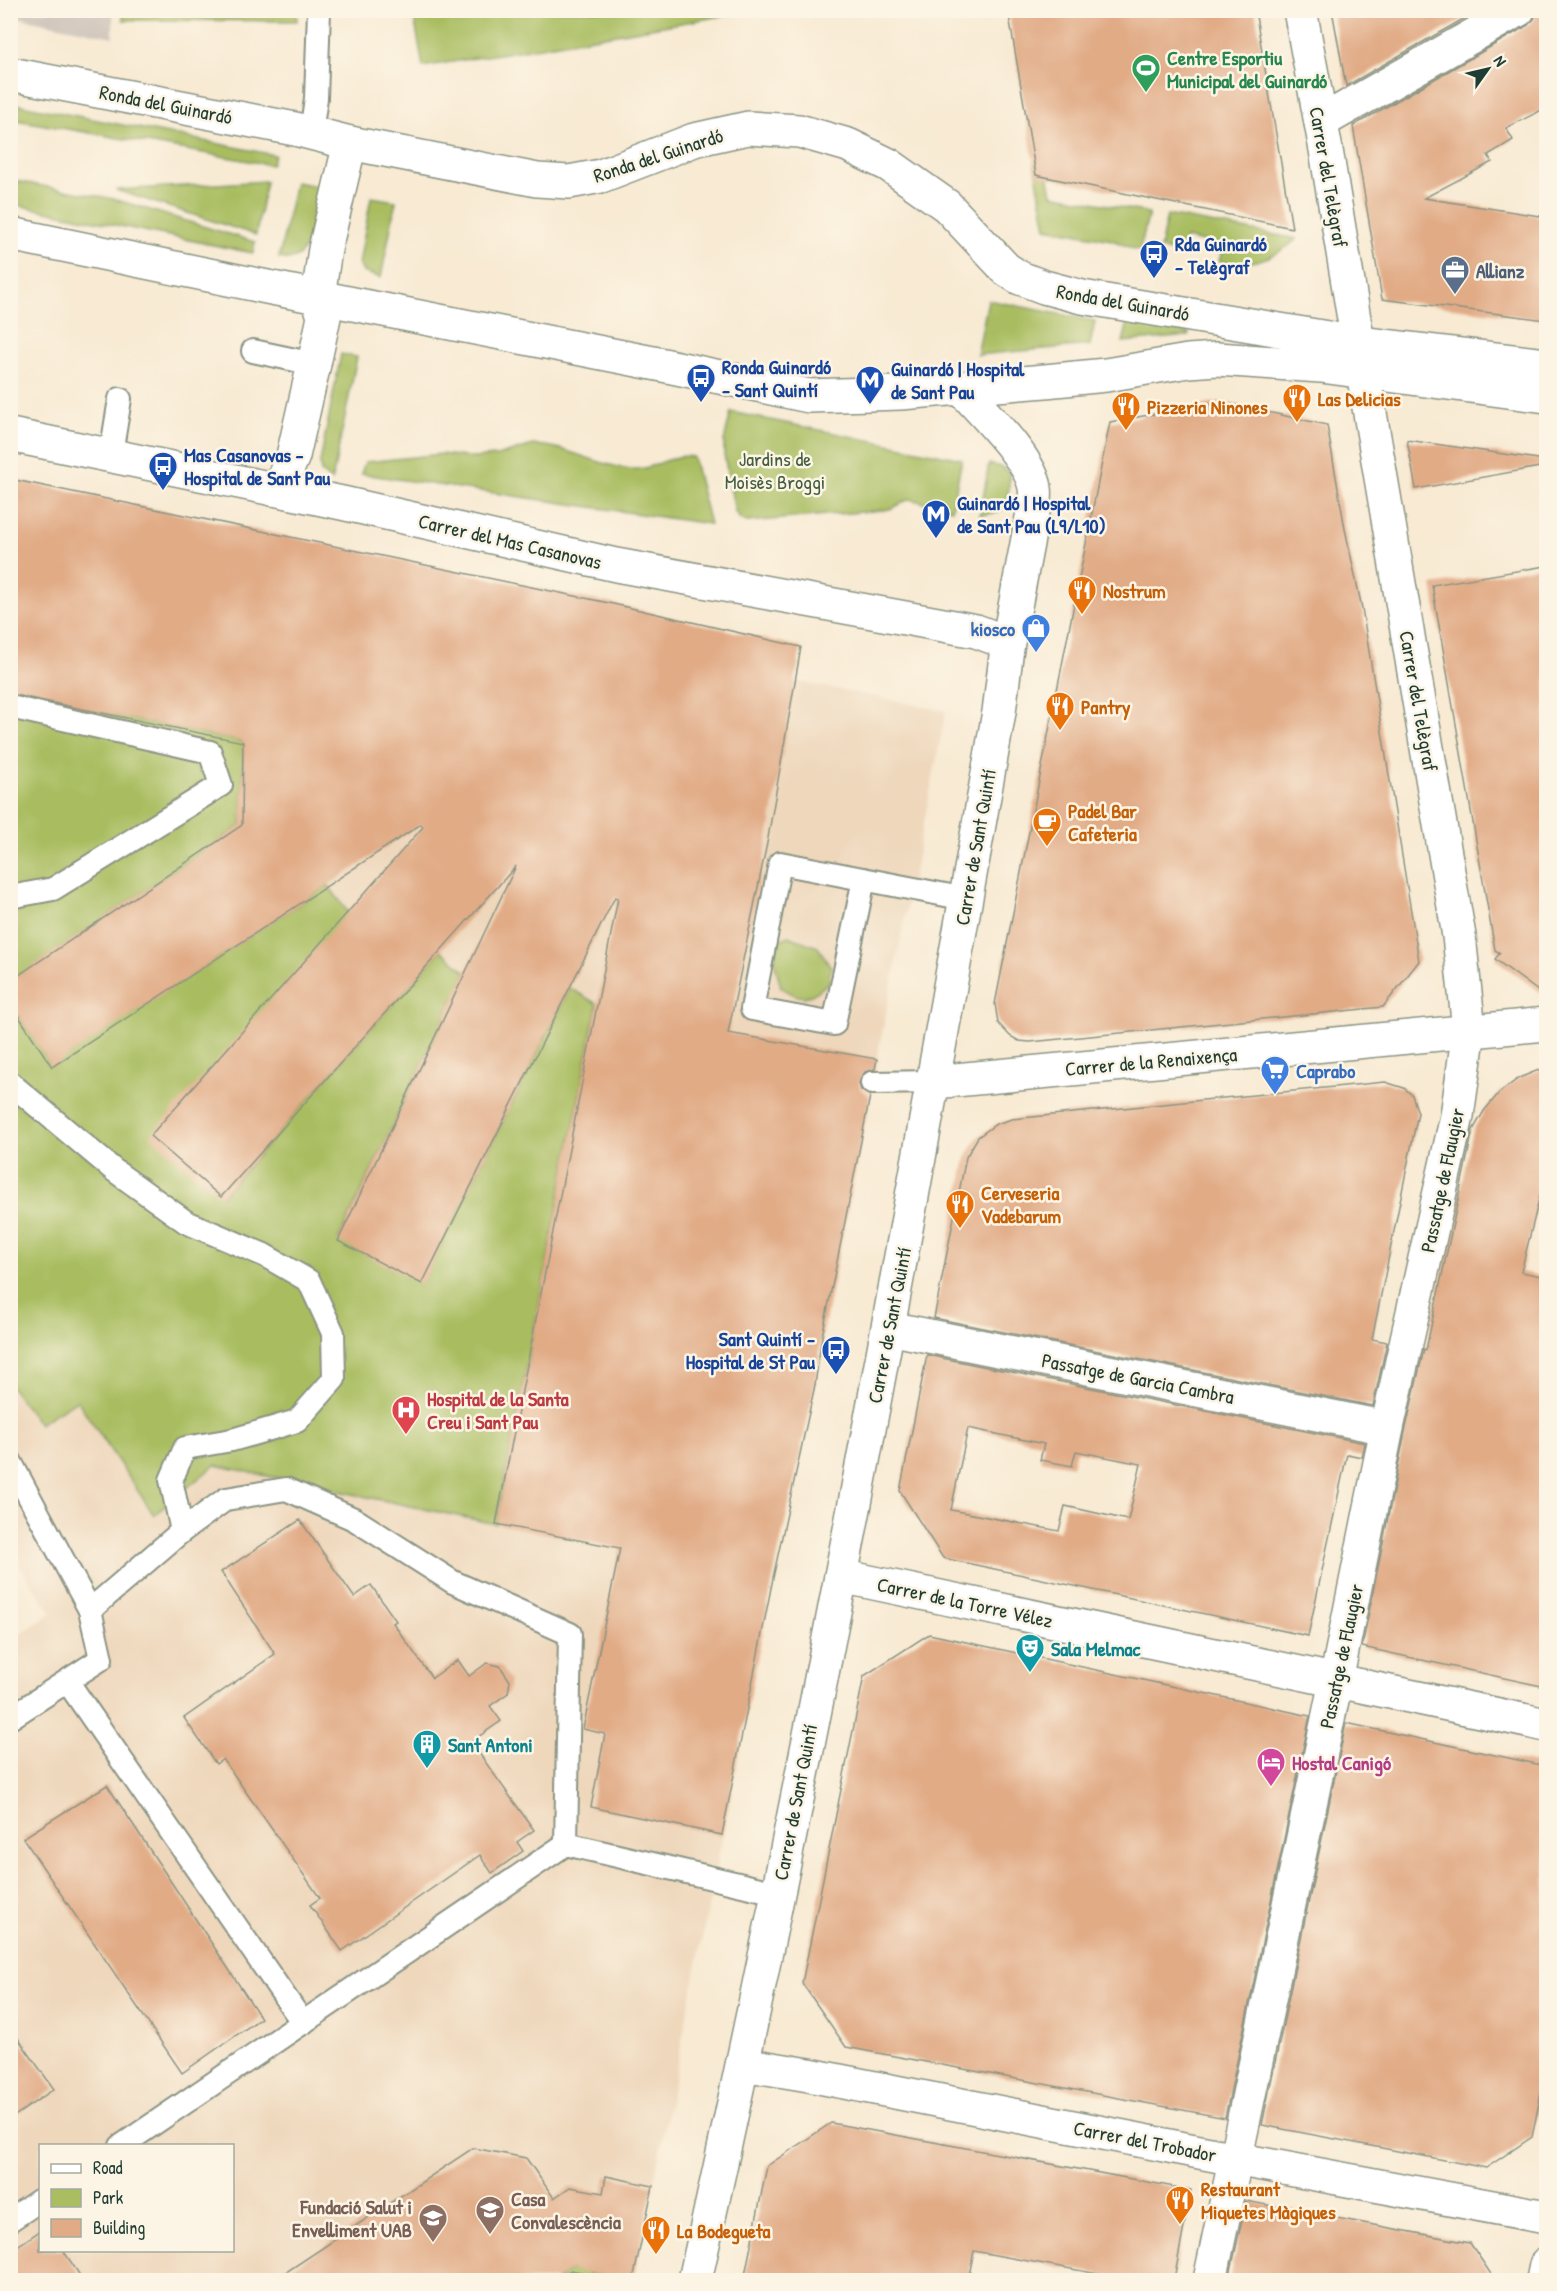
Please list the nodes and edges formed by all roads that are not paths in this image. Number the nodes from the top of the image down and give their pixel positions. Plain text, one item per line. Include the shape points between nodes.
1 (319, 10) edge
2 (1299, 10) edge
3 (1518, 10) edge
4 (10, 74) edge
5 (1321, 122) junction
6 (311, 133) junction
7 (350, 142) junction
8 (10, 234) edge
9 (318, 297) junction
10 (253, 351) dead end
11 (1361, 357) junction
12 (314, 364) junction
13 (1546, 365) edge
14 (961, 388) junction
15 (1546, 396) edge
16 (120, 399) dead end
17 (10, 435) edge
18 (111, 454) junction
19 (272, 489) junction
20 (1007, 648) junction
21 (10, 707) edge
22 (864, 879) junction
23 (10, 897) edge
24 (966, 899) junction
25 (1546, 1024) edge
26 (1469, 1030) junction
27 (934, 1082) junction
28 (10, 1083) edge
29 (872, 1083) dead end
30 (890, 1328) junction
31 (1387, 1428) junction
32 (10, 1461) edge
33 (182, 1531) junction
34 (840, 1575) junction
35 (90, 1610) junction
36 (67, 1681) junction
37 (1336, 1681) junction
38 (10, 1718) edge
39 (1546, 1725) edge
40 (566, 1844) junction
41 (777, 1893) junction
42 (303, 2023) junction
43 (743, 2064) junction
44 (122, 2144) edge
45 (1235, 2159) junction
46 (39, 2201) edge
47 (1546, 2217) edge
48 (10, 2220) edge
49 (1546, 2265) edge
50 (695, 2280) edge
51 (1210, 2280) edge
52 (1543, 2280) edge

1 - 6 lane
2 - 5 street, Carrer del Telègraf
3 - 5 street
4 - 6 street, Ronda del Guinardó
5 - 11 street, Carrer del Telègraf
6 - 7 street, Ronda del Guinardó
7 - 9 street
7 - 11 street, Ronda del Guinardó via 537,180 569,182 601,176 694,140 747,128 799,131 848,145 889,165 946,206 1006,269 1020,278 1082,297
8 - 9 street, Ronda del Guinardó
9 - 12 street via 324,317
9 - 14 street, Ronda del Guinardó via 809,396
10 - 12 lane
11 - 13 street, Ronda del Guinardó
11 - 14 street, Ronda del Guinardó via 1322,366 1217,359 1188,361 1106,375
11 - 15 street, Ronda del Guinardó
11 - 26 street, Carrer del Telègraf via 1459,936
12 - 19 street via 293,456 282,481
14 - 20 street, Carrer de Sant Quintí via 1027,468 1035,489
16 - 18 lane
17 - 18 street, Carrer del Mas Casanovas
18 - 19 street, Carrer del Mas Casanovas
19 - 20 street, Carrer del Mas Casanovas via 616,565 976,631 999,640
20 - 24 street, Carrer de Sant Quintí
21 - 23 lane via 210,752 221,785 53,889
22 - 22 lane via 780,863 743,1007 834,1024
22 - 24 lane
24 - 27 street, Carrer de Sant Quintí
25 - 26 street, Carrer de la Renaixença
26 - 27 street, Carrer de la Renaixença
26 - 31 street, Passatge de Flaugier via 1457,1116
27 - 29 lane
27 - 30 street, Carrer de Sant Quintí
28 - 33 lane via 115,1171 186,1222 264,1255 309,1281 333,1333 334,1379 297,1421 232,1440 185,1448 171,1480
30 - 31 street, Passatge de Garcia Cambra
30 - 34 street, Carrer de Sant Quintí
31 - 37 street, Passatge de Flaugier
32 - 35 lane
33 - 35 lane
33 - 40 lane via 226,1499 286,1489 354,1519 453,1582 570,1634
34 - 37 street, Carrer de la Torre Vélez
34 - 41 street, Carrer de Sant Quintí
35 - 36 lane via 101,1659
36 - 38 lane
36 - 42 lane
37 - 39 street, Carrer de la Torre Vélez
37 - 45 street, Passatge de Flaugier
40 - 41 lane
40 - 42 lane
41 - 43 street, Carrer de Sant Quintí
42 - 44 lane
43 - 45 street, Carrer del Trobador
43 - 50 street, Carrer de Sant Quintí
45 - 47 street, Carrer del Trobador
45 - 51 street, Passatge de Flaugier
46 - 48 lane
49 - 52 street

